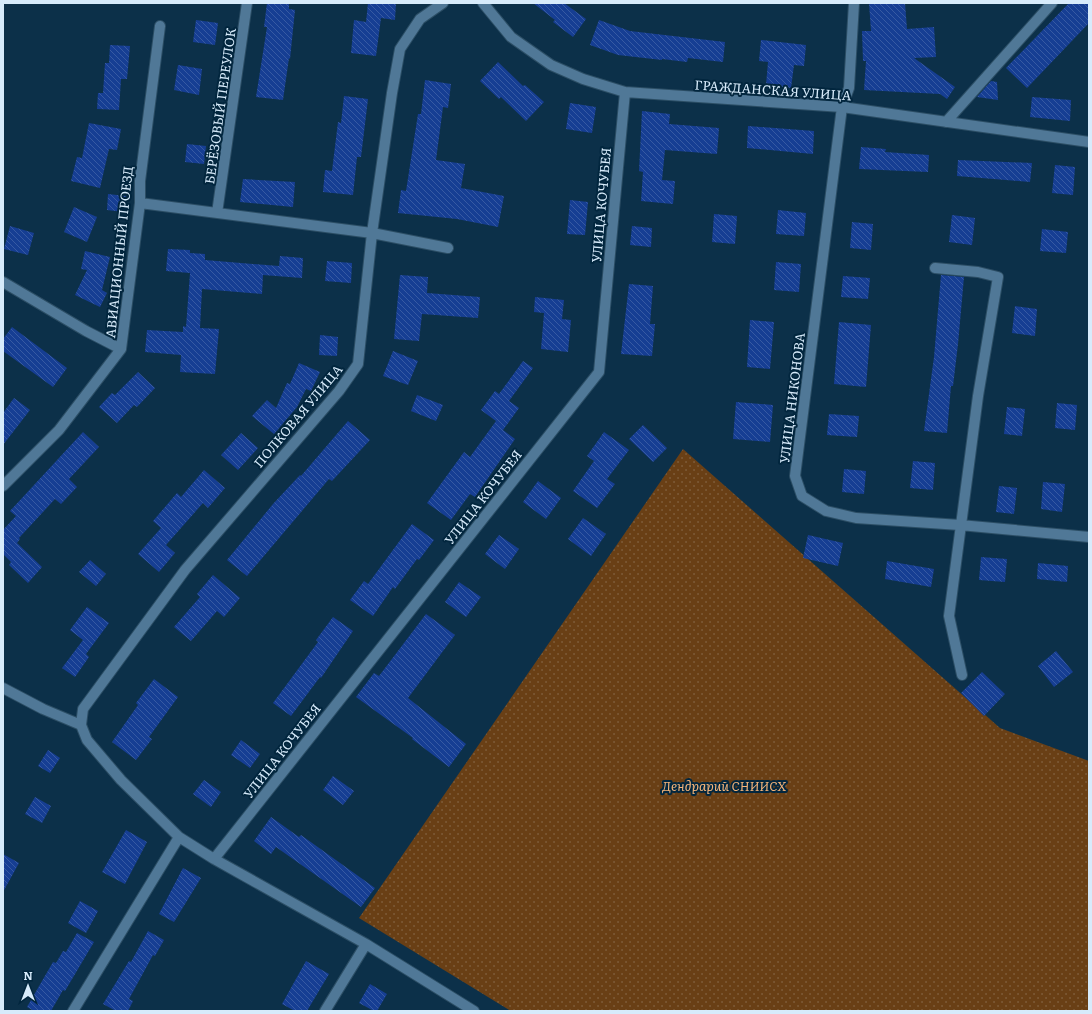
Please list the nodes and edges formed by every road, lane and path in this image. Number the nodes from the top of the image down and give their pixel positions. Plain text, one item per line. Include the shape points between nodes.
1 (247, 3) edge
2 (443, 3) edge
3 (484, 3) edge
4 (854, 3) edge
5 (1052, 3) edge
6 (160, 26) dead end
7 (625, 92) junction
8 (842, 107) junction
9 (946, 122) junction
10 (1089, 142) edge
11 (140, 203) junction
12 (217, 213) junction
13 (372, 233) junction
14 (448, 248) dead end
15 (935, 268) dead end
16 (3, 282) edge
17 (121, 349) junction
18 (3, 486) edge
19 (960, 525) junction
20 (1089, 537) edge
21 (962, 675) dead end
22 (3, 688) edge
23 (81, 725) junction
24 (179, 837) junction
25 (214, 859) junction
26 (366, 944) junction
27 (73, 1011) edge
28 (325, 1011) edge
29 (474, 1011) edge

1 - 12 street, БЕРЁЗОВЫЙ ПЕРЕУЛОК
2 - 13 street, ПОЛКОВАЯ УЛИЦА via 420,18 400,49
3 - 7 street, ГРАЖДАНСКАЯ УЛИЦА via 511,37 551,64 583,79
4 - 8 street, УЛИЦА НИКОНОВА via 848,88
5 - 9 street
6 - 11 street, АВИАЦИОННЫЙ ПРОЕЗД via 140,181
7 - 8 street, ГРАЖДАНСКАЯ УЛИЦА
7 - 25 street, УЛИЦА КОЧУБЕЯ via 598,372
8 - 9 street, ГРАЖДАНСКАЯ УЛИЦА
8 - 19 street, УЛИЦА НИКОНОВА via 794,476 802,496 826,511 856,518
9 - 10 street, ГРАЖДАНСКАЯ УЛИЦА
11 - 12 street
11 - 17 street, АВИАЦИОННЫЙ ПРОЕЗД
12 - 13 street
13 - 14 street
13 - 23 street, ПОЛКОВАЯ УЛИЦА via 358,364 339,391 185,570 83,710
15 - 19 street via 978,272 998,277
16 - 17 street
17 - 18 street, АВИАЦИОННЫЙ ПРОЕЗД via 59,430
19 - 20 street, УЛИЦА НИКОНОВА
19 - 21 street via 949,616
22 - 23 street
23 - 24 street via 87,740 121,780
24 - 25 street
24 - 27 street
25 - 26 street
26 - 28 street
26 - 29 street

